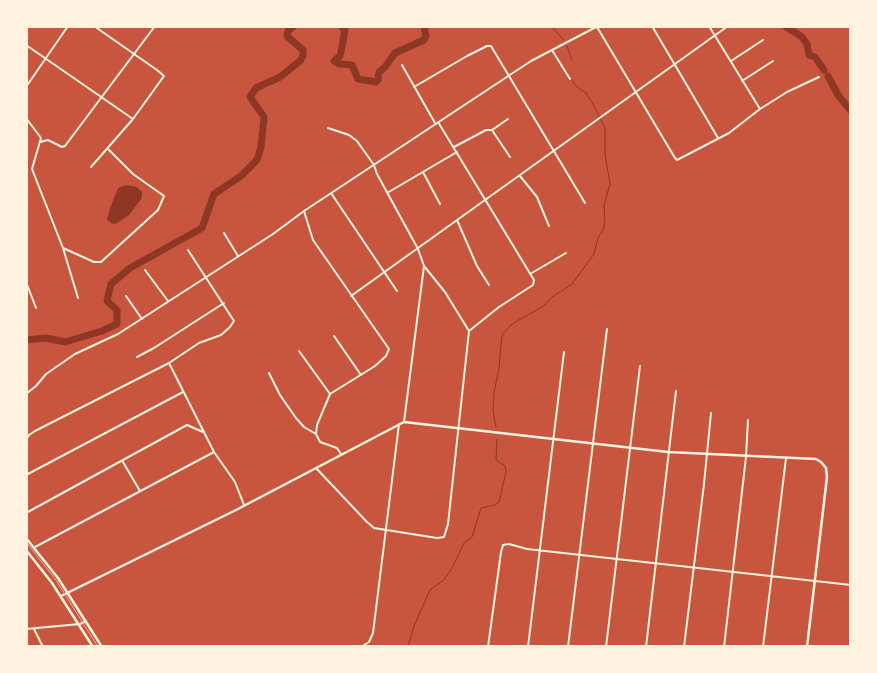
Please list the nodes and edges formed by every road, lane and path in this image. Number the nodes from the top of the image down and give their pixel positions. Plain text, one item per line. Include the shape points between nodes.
1 (68, 26) edge
2 (94, 26) edge
3 (155, 26) edge
4 (652, 26) edge
5 (709, 26) edge
6 (728, 26) edge
7 (597, 27) edge
8 (714, 36) junction
9 (763, 40) dead end
10 (26, 45) edge
11 (552, 50) junction
12 (134, 54) junction
13 (46, 59) junction
14 (731, 61) junction
15 (773, 61) dead end
16 (675, 64) junction
17 (402, 65) dead end
18 (509, 76) junction
19 (819, 77) dead end
20 (570, 79) dead end
21 (742, 81) junction
22 (26, 87) edge
23 (414, 87) junction
24 (636, 93) junction
25 (103, 98) junction
26 (760, 110) junction
27 (26, 118) edge
28 (132, 119) junction
29 (508, 120) dead end
30 (437, 123) junction
31 (328, 128) dead end
32 (492, 130) junction
33 (718, 138) junction
34 (40, 142) junction
35 (454, 148) junction
36 (108, 149) junction
37 (457, 152) junction
38 (554, 152) junction
39 (510, 157) dead end
40 (374, 165) junction
41 (91, 167) dead end
42 (424, 172) junction
43 (520, 176) junction
44 (331, 193) junction
45 (387, 193) junction
46 (484, 200) junction
47 (585, 203) dead end
48 (440, 204) dead end
49 (304, 211) junction
50 (457, 220) junction
51 (549, 226) dead end
52 (224, 233) dead end
53 (63, 248) junction
54 (418, 249) junction
55 (188, 250) dead end
56 (566, 253) dead end
57 (238, 256) junction
58 (424, 266) junction
59 (145, 270) dead end
60 (384, 272) junction
61 (530, 274) junction
62 (206, 277) junction
63 (26, 282) edge
64 (489, 285) dead end
65 (397, 291) dead end
66 (126, 296) dead end
67 (350, 296) junction
68 (78, 298) dead end
69 (168, 301) junction
70 (224, 303) junction
71 (36, 308) dead end
72 (142, 319) junction
73 (607, 330) dead end
74 (469, 331) junction
75 (334, 336) dead end
76 (299, 351) dead end
77 (564, 352) dead end
78 (137, 357) dead end
79 (169, 363) junction
80 (640, 366) dead end
81 (269, 373) dead end
82 (361, 375) junction
83 (676, 391) dead end
84 (183, 392) junction
85 (26, 394) edge
86 (330, 394) junction
87 (711, 413) dead end
88 (748, 420) dead end
89 (404, 422) junction
90 (398, 424) junction
91 (458, 429) junction
92 (204, 432) junction
93 (316, 434) junction
94 (554, 439) junction
95 (26, 440) edge
96 (592, 443) junction
97 (630, 448) junction
98 (214, 452) junction
99 (668, 452) junction
100 (341, 454) junction
101 (707, 455) junction
102 (746, 457) junction
103 (786, 458) junction
104 (123, 462) junction
105 (316, 468) junction
106 (26, 474) edge
107 (140, 491) junction
108 (244, 505) junction
109 (26, 513) edge
110 (386, 531) junction
111 (26, 538) edge
112 (34, 547) junction
113 (26, 550) edge
114 (541, 550) junction
115 (579, 554) junction
116 (617, 559) junction
117 (656, 564) junction
118 (694, 568) junction
119 (733, 572) junction
120 (771, 577) junction
121 (814, 582) junction
122 (851, 586) edge
123 (68, 592) junction
124 (61, 596) junction
125 (86, 621) junction
126 (80, 624) junction
127 (34, 629) junction
128 (26, 630) edge
129 (44, 647) edge
130 (93, 647) edge
131 (102, 647) edge
132 (361, 647) edge
133 (488, 647) edge
134 (528, 647) edge
135 (568, 647) edge
136 (606, 647) edge
137 (646, 647) edge
138 (684, 647) edge
139 (724, 647) edge
140 (763, 647) edge
141 (807, 647) edge

1 - 13 street
2 - 12 street
3 - 12 street
4 - 16 street
5 - 8 street
6 - 8 street
7 - 11 street
7 - 24 street
8 - 14 street
8 - 16 street
9 - 14 street
10 - 13 street
11 - 18 street
11 - 20 street
12 - 25 street
12 - 28 street via 164,76
13 - 22 street
13 - 25 street
14 - 21 street
15 - 21 street
16 - 24 street
16 - 33 street
17 - 23 street
18 - 23 street via 493,48 487,46
18 - 30 street
18 - 38 street
19 - 26 street via 787,92
21 - 26 street
23 - 30 street
24 - 33 street via 677,160
24 - 38 street
25 - 28 street
25 - 34 street via 65,146 48,140
26 - 33 street
27 - 34 street via 39,135
28 - 36 street
29 - 32 street
30 - 35 street
30 - 40 street
31 - 40 street via 353,137
32 - 35 street via 486,130
32 - 39 street
34 - 53 street via 32,169
35 - 37 street
36 - 41 street
36 - 53 street via 138,178 164,196 158,210 101,262
37 - 42 street
37 - 46 street
38 - 43 street
38 - 47 street
40 - 44 street
40 - 45 street
42 - 45 street
42 - 48 street
43 - 46 street
43 - 51 street via 537,197
44 - 49 street
44 - 60 street
45 - 54 street
46 - 50 street
46 - 61 street
49 - 57 street
49 - 67 street via 313,240
50 - 54 street
50 - 64 street
52 - 57 street
53 - 68 street
54 - 58 street
54 - 60 street
55 - 62 street
56 - 61 street
57 - 62 street
58 - 74 street
58 - 89 street
59 - 69 street
60 - 65 street
60 - 67 street
61 - 74 street via 534,280 532,285
62 - 69 street
62 - 70 street
63 - 71 street
66 - 72 street
67 - 82 street via 389,349 386,356
69 - 72 street
70 - 78 street
70 - 79 street via 234,321 230,327
72 - 85 street via 75,354 46,374
73 - 96 street
74 - 91 street
75 - 82 street
76 - 86 street
77 - 94 street
79 - 84 street
79 - 95 street via 35,431
80 - 97 street
81 - 93 street via 296,418
82 - 86 street
83 - 99 street
84 - 92 street
84 - 106 street
86 - 93 street
87 - 101 street
88 - 102 street
89 - 90 street
89 - 91 street
90 - 100 street
90 - 110 street
91 - 94 street
91 - 110 street via 444,537
92 - 98 street
92 - 104 street via 187,425
93 - 100 street via 320,442 336,448
94 - 96 street
94 - 114 street
96 - 97 street
96 - 115 street
97 - 99 street
97 - 116 street
98 - 107 street
98 - 108 street via 234,482
99 - 101 street
99 - 117 street
100 - 105 street
101 - 102 street
101 - 118 street
102 - 103 street
102 - 119 street
103 - 120 street
103 - 121 street via 816,459 826,468
104 - 107 street
104 - 109 street
105 - 108 street
105 - 110 street via 370,526
107 - 112 street
108 - 123 street
110 - 132 street via 373,633 370,642
111 - 112 street
112 - 123 street
113 - 124 street
114 - 115 street
114 - 133 street via 504,545
114 - 134 street
115 - 116 street
115 - 135 street
116 - 117 street
116 - 136 street
117 - 118 street
117 - 137 street
118 - 119 street
118 - 138 street
119 - 120 street
119 - 139 street
120 - 121 street
120 - 140 street
121 - 122 street
121 - 141 street
123 - 124 street
123 - 125 street
124 - 126 street
125 - 126 street
125 - 131 street
126 - 127 street
126 - 130 street
127 - 128 street
127 - 129 street

